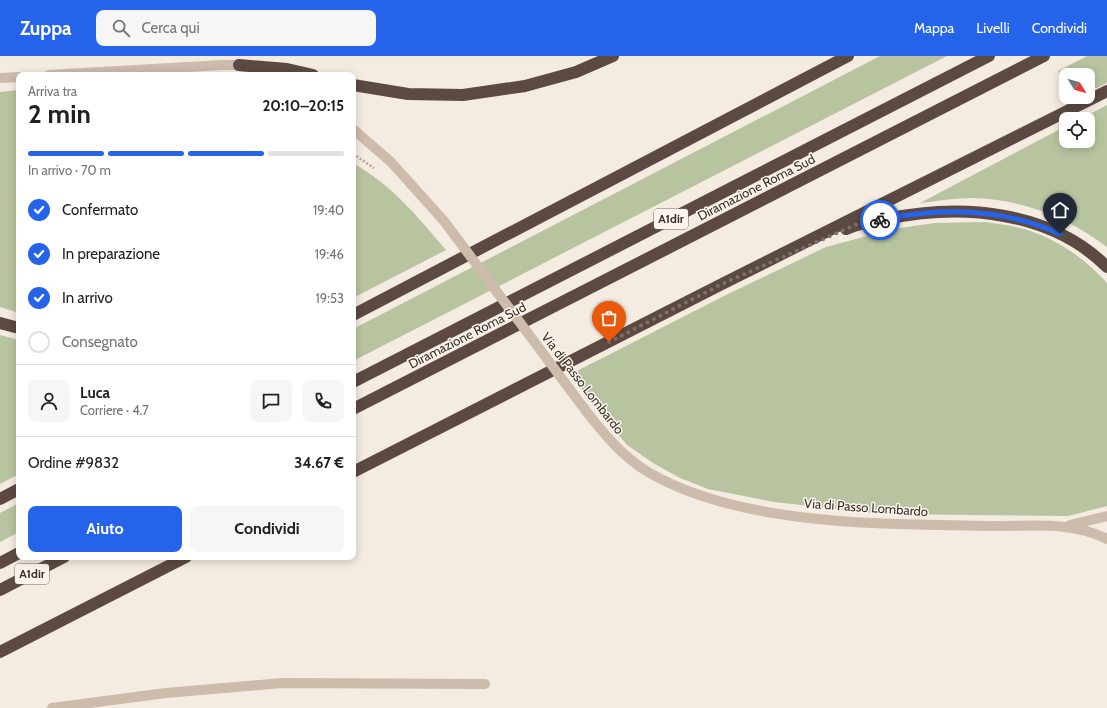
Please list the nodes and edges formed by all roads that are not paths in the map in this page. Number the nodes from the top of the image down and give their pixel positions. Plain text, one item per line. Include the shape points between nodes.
1 (613, 56) edge
2 (848, 56) edge
3 (989, 56) edge
4 (1044, 56) edge
5 (239, 65) junction
6 (98, 72) edge
7 (254, 72) edge
8 (300, 72) edge
9 (16, 77) edge
10 (0, 78) edge
11 (356, 85) edge
12 (1107, 91) edge
13 (356, 132) edge
14 (1107, 267) edge
15 (722, 284) junction
16 (356, 313) edge
17 (0, 323) edge
18 (16, 327) edge
19 (356, 380) edge
20 (356, 407) edge
21 (356, 470) edge
22 (16, 491) edge
23 (0, 499) edge
24 (1107, 516) edge
25 (1064, 526) junction
26 (1107, 539) edge
27 (16, 555) edge
28 (58, 560) edge
29 (180, 560) edge
30 (0, 563) edge
31 (0, 590) edge
32 (0, 652) edge
33 (485, 684) dead end
34 (52, 708) edge

1 - 11 highway via 576,72 525,86 463,95 408,94
2 - 16 highway
3 - 19 highway, Diramazione Roma Sud / A1dir
4 - 20 highway, Diramazione Roma Sud / A1dir
5 - 6 street
5 - 7 street
5 - 8 highway
9 - 10 street
12 - 15 highway
13 - 25 street, Via di Passo Lombardo, bridge via 391,162 444,221 603,433 647,471 676,487 735,505 839,520
14 - 15 highway via 1072,239 1037,223 995,214 952,211 907,214 855,225
15 - 21 highway
17 - 18 highway
22 - 23 highway
24 - 25 street, Via di Passo Lombardo
25 - 26 street, Via di Passo Lombardo
27 - 30 highway, A1dir
28 - 31 highway, A1dir
29 - 32 highway
33 - 34 street via 282,683 166,693

